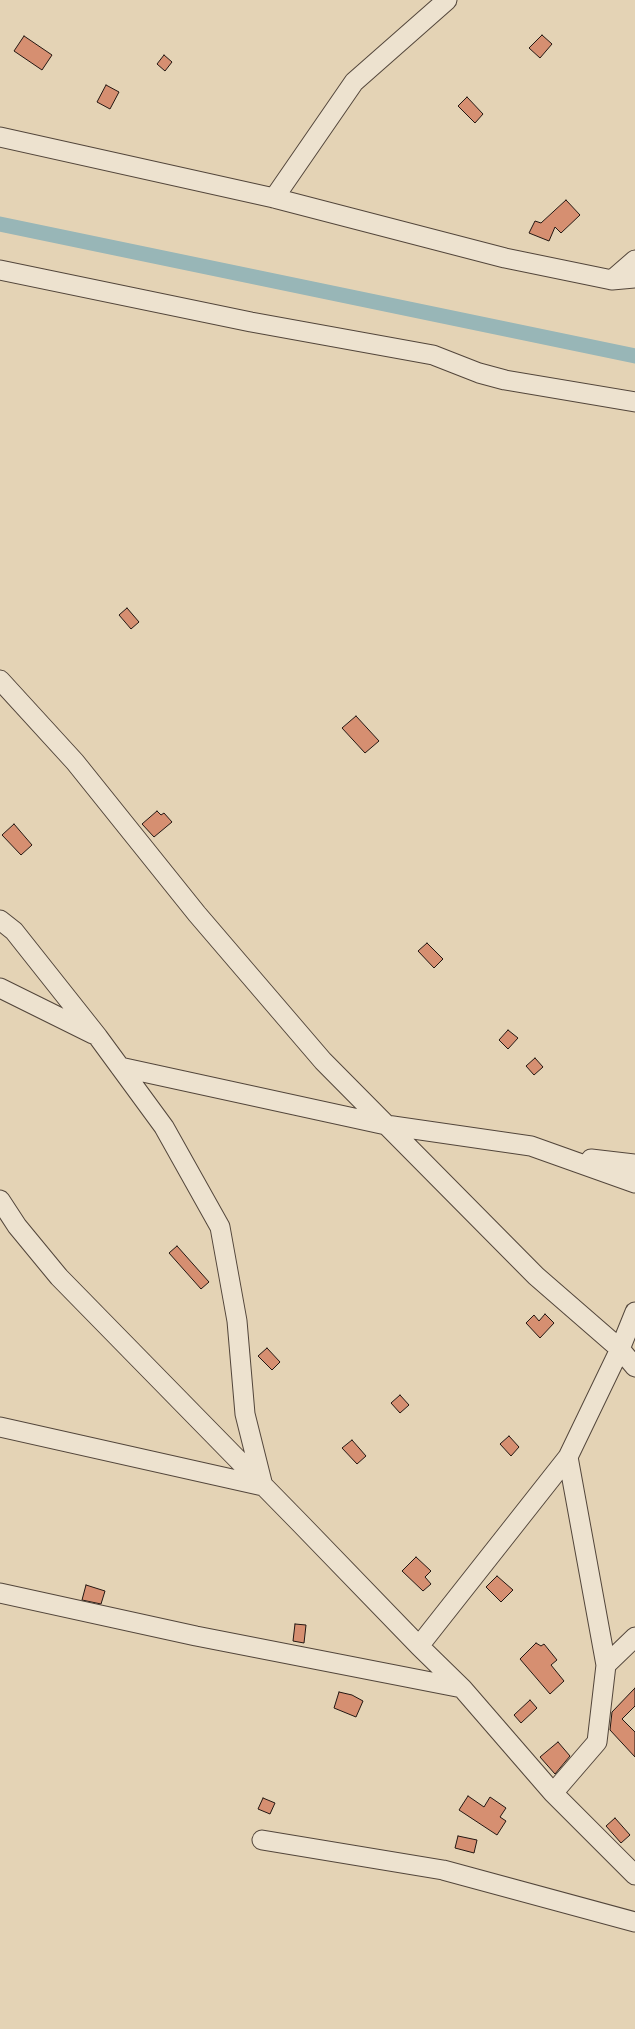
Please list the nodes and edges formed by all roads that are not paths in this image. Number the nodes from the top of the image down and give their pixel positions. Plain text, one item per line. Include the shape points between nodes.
1 (448, 0) edge
2 (0, 137) edge
3 (274, 198) junction
4 (635, 260) edge
5 (0, 270) edge
6 (635, 278) edge
7 (612, 280) junction
8 (635, 402) edge
9 (0, 680) edge
10 (5, 928) edge
11 (0, 988) edge
12 (98, 1037) junction
13 (120, 1067) junction
14 (386, 1125) junction
15 (558, 1156) junction
16 (635, 1164) edge
17 (635, 1183) edge
18 (0, 1200) edge
19 (635, 1312) edge
20 (620, 1349) junction
21 (635, 1367) edge
22 (0, 1427) edge
23 (568, 1457) junction
24 (263, 1486) junction
25 (0, 1593) edge
26 (635, 1637) edge
27 (419, 1646) junction
28 (606, 1665) junction
29 (462, 1688) junction
30 (552, 1793) junction
31 (262, 1840) dead end
32 (635, 1875) edge
33 (635, 1922) edge

1 - 3 street via 354,82
2 - 3 street
3 - 7 street via 505,258
4 - 7 street
5 - 8 street via 251,322 425,353 505,380
6 - 7 street
9 - 14 street via 74,762 197,914 323,1061
10 - 12 street
11 - 12 street
12 - 13 street
13 - 14 street
13 - 24 street via 164,1126 220,1227 237,1321 245,1414
14 - 15 street via 531,1146
14 - 20 street via 536,1276
15 - 16 street
15 - 17 street
18 - 24 street via 17,1226 58,1277
19 - 20 street
20 - 21 street
20 - 23 street
22 - 24 street
23 - 27 street
23 - 28 street via 596,1598
24 - 27 street
25 - 29 street via 196,1636
26 - 28 street
27 - 29 street
28 - 30 street via 597,1742
29 - 30 street
30 - 32 street
31 - 33 street via 443,1870

